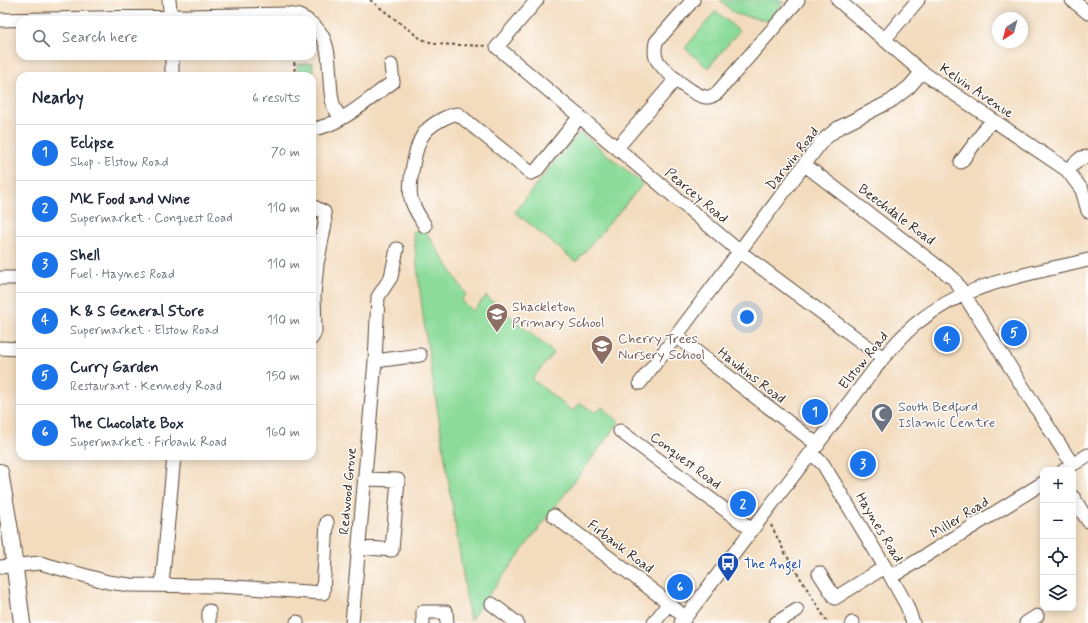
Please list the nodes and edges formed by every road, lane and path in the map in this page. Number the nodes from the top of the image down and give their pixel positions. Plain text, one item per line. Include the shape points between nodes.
1 (169, 0) edge
2 (370, 0) edge
3 (537, 0) edge
4 (692, 0) edge
5 (798, 0) edge
6 (838, 0) edge
7 (918, 0) edge
8 (1072, 0) edge
9 (1088, 14) edge
10 (171, 16) edge
11 (228, 16) edge
12 (293, 16) edge
13 (0, 20) edge
14 (16, 20) edge
15 (316, 28) edge
16 (884, 40) junction
17 (497, 47) junction
18 (172, 60) edge
19 (294, 60) edge
20 (391, 65) dead end
21 (172, 72) edge
22 (295, 72) edge
23 (922, 72) junction
24 (676, 79) junction
25 (580, 116) junction
26 (341, 118) junction
27 (992, 120) junction
28 (316, 128) edge
29 (617, 148) junction
30 (1088, 157) edge
31 (962, 162) dead end
32 (805, 165) junction
33 (1067, 170) junction
34 (316, 208) edge
35 (1088, 212) edge
36 (425, 226) dead end
37 (397, 249) dead end
38 (740, 252) junction
39 (1088, 260) edge
40 (316, 274) edge
41 (0, 278) edge
42 (16, 278) edge
43 (964, 293) junction
44 (676, 336) junction
45 (0, 348) edge
46 (16, 350) edge
47 (420, 355) dead end
48 (884, 358) junction
49 (375, 361) junction
50 (640, 384) dead end
51 (620, 431) dead end
52 (815, 449) junction
53 (1088, 455) edge
54 (174, 460) edge
55 (1068, 467) edge
56 (0, 472) edge
57 (364, 479) junction
58 (1040, 486) edge
59 (1076, 502) edge
60 (765, 513) junction
61 (554, 516) dead end
62 (1087, 518) edge
63 (327, 522) dead end
64 (752, 530) junction
65 (359, 547) junction
66 (7, 566) edge
67 (888, 572) junction
68 (819, 573) dead end
69 (162, 585) junction
70 (669, 603) junction
71 (492, 604) dead end
72 (797, 610) dead end
73 (683, 620) edge
74 (22, 623) edge
75 (352, 623) edge
76 (423, 623) edge
77 (447, 623) edge
78 (517, 623) edge
79 (654, 623) edge
80 (776, 623) edge
81 (828, 623) edge
82 (912, 623) edge

1 - 10 street
2 - 17 path via 421,39 436,44
3 - 17 street
4 - 24 street via 656,42 656,59
5 - 24 street via 717,93 708,97 698,95
6 - 16 street, Kelvin Avenue
7 - 16 street
8 - 9 street
11 - 12 street
13 - 14 street
15 - 26 street via 323,36 327,48 333,105
16 - 23 street, Kelvin Avenue
17 - 25 street, Pearcey Road
18 - 21 street
19 - 22 path
20 - 26 street via 393,82
23 - 27 street, Kelvin Avenue
23 - 32 street, Darwin Road via 891,101 838,128 822,141
24 - 29 street
25 - 29 street, Pearcey Road
25 - 36 street via 536,171 531,173 458,114 453,114 428,128 421,138 410,174 412,201
26 - 28 street
27 - 31 street
27 - 33 street, Kelvin Avenue
29 - 38 street, Pearcey Road
30 - 33 street via 1081,158
32 - 38 street, Darwin Road
32 - 43 street, Beechdale Road via 949,275
33 - 35 street, Kelvin Avenue via 1082,190
34 - 40 street via 324,212 325,224
37 - 49 street, Redwood Grove via 391,277 378,297
38 - 44 street
38 - 48 street, Pearcey Road
39 - 43 street, Elstow Road
41 - 42 street
43 - 48 street, Elstow Road via 917,323
43 - 55 street, Beechdale Road
44 - 50 street
44 - 52 street, Hawkins Road
45 - 46 street
47 - 49 street
48 - 52 street, Elstow Road
49 - 57 street, Redwood Grove
51 - 64 street, Conquest Road
52 - 60 street, Elstow Road
52 - 67 street, Haynes Road
53 - 55 street
54 - 69 street
56 - 66 main road via 10,530
57 - 65 street, Redwood Grove
57 - 65 street via 398,480 392,550
58 - 67 street, Miller Road
59 - 62 street
60 - 64 street, Elstow Road
60 - 81 path via 785,553
61 - 70 street, Firbank Road
63 - 69 street via 323,593
64 - 73 street, Elstow Road
65 - 75 street, Redwood Grove
66 - 69 street via 40,563 108,582
66 - 74 main road
67 - 68 street, Miller Road via 835,598
67 - 82 street, Haynes Road via 907,606
70 - 73 street, Firbank Road
70 - 79 street
71 - 78 street
72 - 80 street
76 - 77 street via 423,612 446,612

